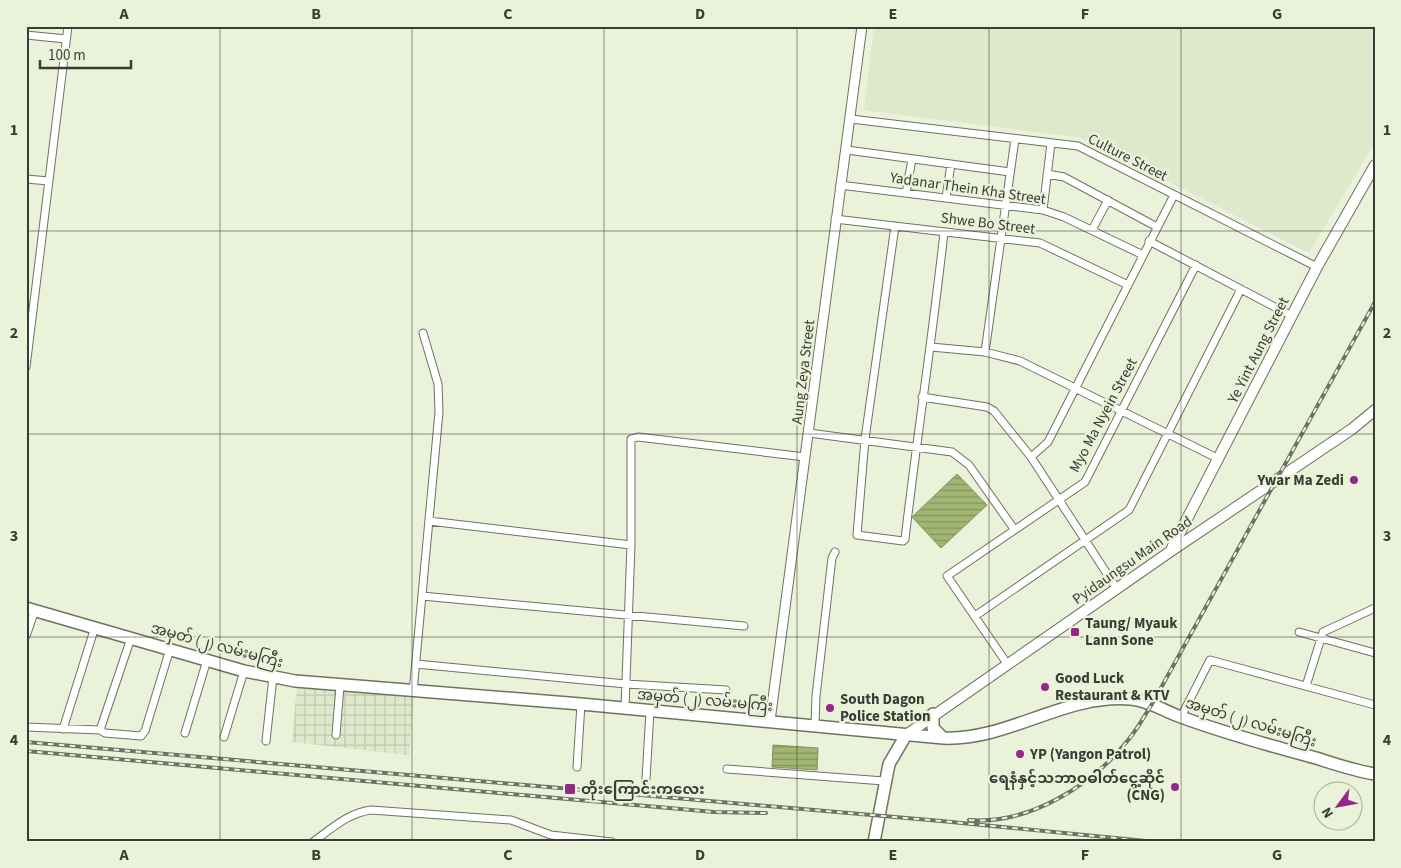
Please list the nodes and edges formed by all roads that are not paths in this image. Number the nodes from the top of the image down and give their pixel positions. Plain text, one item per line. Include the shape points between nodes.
1 (68, 26) edge
2 (862, 26) edge
3 (26, 34) edge
4 (66, 39) junction
5 (851, 119) junction
6 (1015, 139) junction
7 (1051, 143) junction
8 (847, 150) junction
9 (912, 159) junction
10 (951, 164) junction
11 (1375, 165) edge
12 (1010, 172) junction
13 (1047, 174) junction
14 (26, 179) edge
15 (49, 181) junction
16 (840, 185) junction
17 (906, 193) junction
18 (1174, 195) junction
19 (946, 198) junction
20 (1108, 200) junction
21 (1006, 205) junction
22 (1043, 210) junction
23 (835, 219) junction
24 (895, 226) junction
25 (1157, 227) junction
26 (1092, 230) junction
27 (944, 232) junction
28 (1001, 238) junction
29 (1150, 241) junction
30 (1143, 255) junction
31 (1196, 265) junction
32 (1317, 267) junction
33 (1128, 285) junction
34 (1241, 289) junction
35 (1292, 316) junction
36 (29, 322) edge
37 (424, 333) dead end
38 (931, 346) junction
39 (985, 352) junction
40 (26, 367) edge
41 (1077, 388) junction
42 (922, 398) junction
43 (1375, 410) edge
44 (1122, 412) junction
45 (809, 433) junction
46 (1168, 434) junction
47 (865, 439) junction
48 (916, 446) junction
49 (806, 457) junction
50 (1031, 457) junction
51 (1219, 459) junction
52 (1059, 499) junction
53 (429, 521) junction
54 (1014, 529) junction
55 (1085, 539) junction
56 (631, 545) junction
57 (1171, 551) junction
58 (835, 552) dead end
59 (1117, 589) junction
60 (422, 596) junction
61 (1375, 608) edge
62 (30, 609) edge
63 (628, 616) junction
64 (975, 616) junction
65 (744, 626) dead end
66 (95, 628) junction
67 (1299, 632) dead end
68 (26, 636) edge
69 (131, 638) junction
70 (1321, 638) junction
71 (170, 649) junction
72 (1375, 653) edge
73 (207, 660) junction
74 (416, 664) junction
75 (1008, 665) junction
76 (244, 671) junction
77 (273, 677) junction
78 (626, 684) junction
79 (340, 686) junction
80 (1306, 686) junction
81 (726, 690) dead end
82 (413, 692) junction
83 (581, 704) junction
84 (1375, 705) edge
85 (625, 708) junction
86 (650, 710) junction
87 (934, 714) junction
88 (1181, 717) junction
89 (770, 721) junction
90 (815, 725) junction
91 (26, 726) edge
92 (63, 729) junction
93 (100, 730) junction
94 (185, 733) dead end
95 (336, 735) dead end
96 (906, 735) junction
97 (224, 737) dead end
98 (943, 738) junction
99 (266, 742) dead end
100 (577, 767) dead end
101 (726, 769) dead end
102 (1375, 774) edge
103 (646, 779) dead end
104 (884, 781) junction
105 (313, 842) edge
106 (612, 842) edge
107 (874, 842) edge

1 - 4 street
2 - 5 street, Aung Zeya Street
3 - 4 street
4 - 15 street
5 - 6 street, Culture Street
5 - 8 street, Aung Zeya Street
6 - 7 street, Culture Street
6 - 12 street
7 - 13 street
7 - 18 street, Culture Street via 1078,146
8 - 9 street
8 - 16 street, Aung Zeya Street
9 - 10 street
9 - 17 street
10 - 12 street
10 - 19 street
11 - 32 main road, Ye Yint Aung Street
12 - 21 street
13 - 20 street via 1064,177
13 - 22 street
14 - 15 street
15 - 36 street
16 - 17 street, Yadanar Thein Kha Street
16 - 23 street, Aung Zeya Street
17 - 19 street, Yadanar Thein Kha Street
18 - 25 street
18 - 32 street, Culture Street
19 - 21 street, Yadanar Thein Kha Street
20 - 25 street
20 - 26 street
21 - 22 street, Yadanar Thein Kha Street
21 - 28 street
22 - 26 street, Yadanar Thein Kha Street
23 - 24 street, Shwe Bo Street
23 - 45 street, Aung Zeya Street
24 - 27 street, Shwe Bo Street
24 - 47 street
25 - 29 street
26 - 30 street, Yadanar Thein Kha Street
27 - 28 street, Shwe Bo Street
27 - 38 street
28 - 33 street, Shwe Bo Street via 1046,245
28 - 39 street
29 - 30 street
29 - 31 street
30 - 33 street
31 - 34 street
31 - 44 street, Myo Ma Nyein Street
32 - 35 main road, Ye Yint Aung Street
33 - 41 street
34 - 35 street
34 - 46 street
35 - 51 main road, Ye Yint Aung Street
36 - 40 street
37 - 53 street via 438,384 439,412
38 - 39 street
38 - 42 street
39 - 41 street via 1020,361
41 - 44 street
41 - 50 street via 1048,442
42 - 48 street
42 - 50 street via 990,408
43 - 57 main road, Pyidaungsu Main Road via 1352,429
44 - 46 street
44 - 52 street, Myo Ma Nyein Street via 1085,482
45 - 47 street
45 - 49 street, Aung Zeya Street
46 - 51 street
46 - 55 street via 1129,510
47 - 48 street
47 - 48 street via 856,535 902,542 905,539
48 - 54 street via 952,452 961,457
49 - 56 street via 634,437 631,444
49 - 89 street, Aung Zeya Street
50 - 52 street
51 - 57 main road, Ye Yint Aung Street
52 - 54 street, Myo Ma Nyein Street
52 - 55 street
53 - 56 street
53 - 60 street
54 - 64 street, Myo Ma Nyein Street via 947,576
55 - 59 street
55 - 64 street
56 - 63 street
57 - 59 main road, Pyidaungsu Main Road
58 - 90 street
59 - 75 main road, Pyidaungsu Main Road
60 - 63 street
60 - 74 street
61 - 70 street via 1325,630
62 - 66 main road, အမှတ် (၂) လမ်းမကြီး
62 - 68 street
63 - 65 street
63 - 78 street
64 - 75 street
66 - 69 main road, အမှတ် (၂) လမ်းမကြီး
66 - 92 street
67 - 70 street
69 - 71 main road, အမှတ် (၂) လမ်းမကြီး
69 - 93 street
70 - 72 street
70 - 80 street
71 - 73 main road, အမှတ် (၂) လမ်းမကြီး
71 - 93 street via 143,734 105,733
73 - 76 main road, အမှတ် (၂) လမ်းမကြီး
73 - 94 street
74 - 78 street
74 - 82 street
75 - 87 main road, Pyidaungsu Main Road
76 - 77 main road, အမှတ် (၂) လမ်းမကြီး
76 - 97 street
77 - 79 main road, အမှတ် (၂) လမ်းမကြီး
77 - 99 street
78 - 81 street
78 - 85 street
79 - 82 main road, အမှတ် (၂) လမ်းမကြီး
79 - 95 street
80 - 84 street
80 - 88 street via 1210,660
82 - 83 main road, အမှတ် (၂) လမ်းမကြီး
83 - 85 main road, အမှတ် (၂) လမ်းမကြီး
83 - 100 street
85 - 86 main road, အမှတ် (၂) လမ်းမကြီး
86 - 89 main road, အမှတ် (၂) လမ်းမကြီး
86 - 103 street
87 - 96 main road, Pyidaungsu Main Road
87 - 98 main road via 932,728
88 - 98 main road, အမှတ် (၂) လမ်းမကြီး via 1152,704 1114,699 1077,706 988,733
88 - 102 main road, အမှတ် (၂) လမ်းမကြီး via 1277,748
89 - 90 main road, အမှတ် (၂) လမ်းမကြီး
90 - 96 main road, အမှတ် (၂) လမ်းမကြီး
91 - 92 street
92 - 93 street
96 - 98 main road, အမှတ် (၂) လမ်းမကြီး
96 - 104 main road via 889,764
101 - 104 street
104 - 107 main road
105 - 106 street via 346,818 371,810 511,820 552,835

